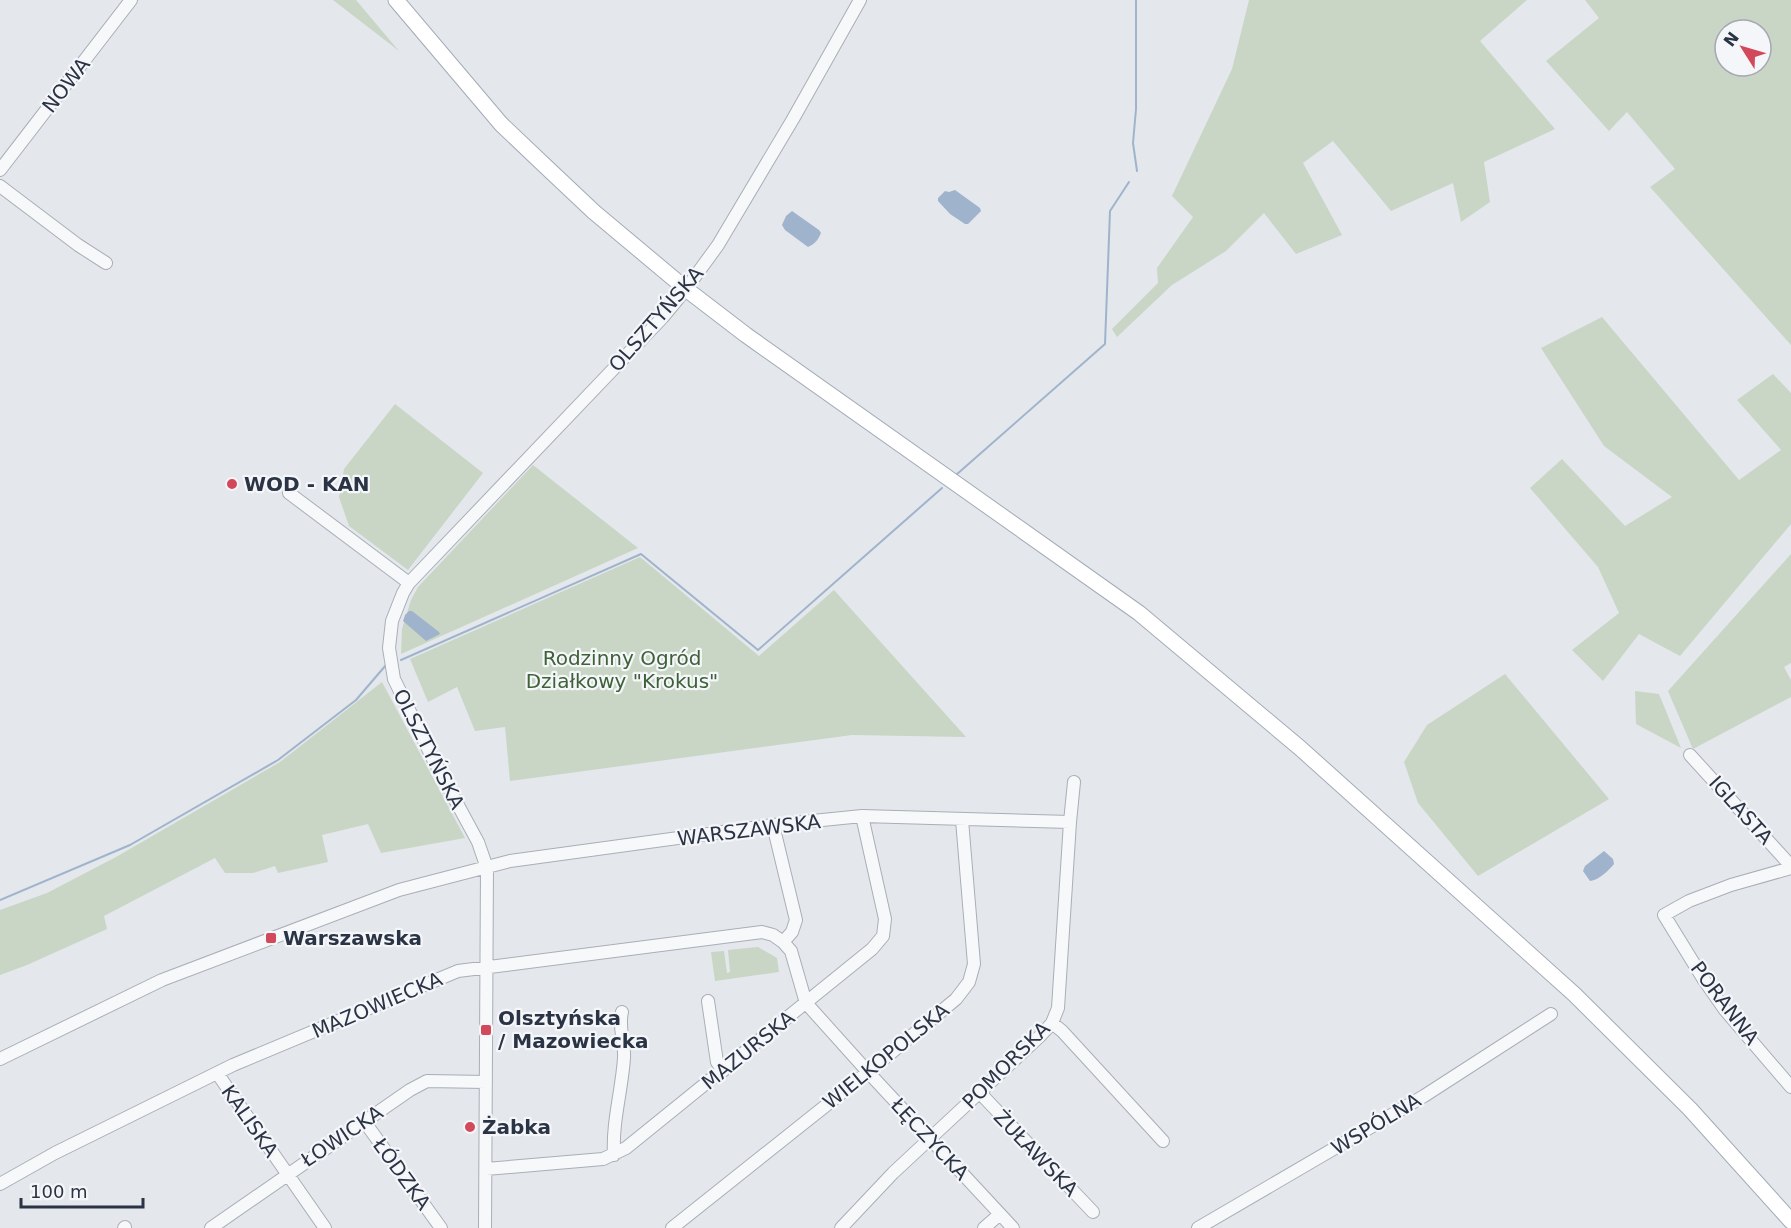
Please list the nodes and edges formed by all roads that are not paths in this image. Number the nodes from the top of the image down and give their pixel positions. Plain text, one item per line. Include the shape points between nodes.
1 (130, 0) edge
2 (396, 0) edge
3 (861, 0) edge
4 (0, 170) edge
5 (0, 186) edge
6 (106, 264) dead end
7 (686, 290) junction
8 (290, 493) dead end
9 (410, 583) junction
10 (1690, 754) dead end
11 (1074, 782) dead end
12 (862, 816) junction
13 (962, 820) junction
14 (1070, 822) junction
15 (773, 825) junction
16 (1791, 867) edge
17 (487, 868) junction
18 (783, 942) junction
19 (487, 968) junction
20 (708, 1001) dead end
21 (806, 1003) junction
22 (622, 1012) dead end
23 (1551, 1014) dead end
24 (1052, 1023) junction
25 (0, 1059) edge
26 (723, 1071) junction
27 (217, 1072) junction
28 (868, 1072) junction
29 (486, 1082) junction
30 (1791, 1087) edge
31 (980, 1093) junction
32 (364, 1121) junction
33 (931, 1138) junction
34 (1163, 1141) dead end
35 (614, 1155) junction
36 (486, 1169) junction
37 (287, 1174) junction
38 (0, 1184) edge
39 (1093, 1212) dead end
40 (1000, 1214) junction
41 (1791, 1221) edge
42 (210, 1228) edge
43 (325, 1228) edge
44 (441, 1228) edge
45 (485, 1228) edge
46 (672, 1228) edge
47 (841, 1228) edge
48 (984, 1228) edge
49 (1013, 1228) edge
50 (1198, 1228) edge

1 - 4 street, NOWA
2 - 7 main road via 501,124 594,212
3 - 7 street, OLSZTYŃSKA via 718,245
5 - 6 street
7 - 9 street, OLSZTYŃSKA
7 - 41 main road via 1139,613 1300,748 1574,994 1690,1109
8 - 9 street
9 - 17 street, OLSZTYŃSKA via 397,605 391,629 389,648 394,679 478,842
10 - 16 street, IGLASTA
11 - 14 street, POMORSKA
12 - 13 street, WARSZAWSKA
12 - 15 street, WARSZAWSKA
12 - 21 street, MAZURSKA via 885,919 883,936
13 - 14 street, WARSZAWSKA
13 - 28 street, WIELKOPOLSKA via 974,964 969,982 956,999
14 - 24 street, POMORSKA via 1058,1008
15 - 17 street, WARSZAWSKA via 510,861
15 - 18 street via 796,920
16 - 30 street, PORANNA via 1720,889 1664,915 1725,1010
17 - 19 street, OLSZTYŃSKA
17 - 25 street, WARSZAWSKA via 399,890 162,980
18 - 19 street, MAZOWIECKA via 762,932
18 - 21 street, ŁĘCZYCKA via 791,951
19 - 27 street, MAZOWIECKA via 458,971
19 - 29 street, OLSZTYŃSKA
20 - 26 street via 717,1062
21 - 26 street, MAZURSKA
21 - 28 street, ŁĘCZYCKA
22 - 35 street via 619,1022 624,1056
23 - 50 street, WSPÓLNA via 1424,1096
24 - 31 street, POMORSKA
24 - 34 street
26 - 35 street, MAZURSKA
27 - 37 street, KALISKA
27 - 38 street, MAZOWIECKA
28 - 33 street, ŁĘCZYCKA
28 - 46 street, WIELKOPOLSKA
29 - 32 street, ŁOWICKA via 427,1082
29 - 36 street, OLSZTYŃSKA
31 - 33 street, POMORSKA
31 - 39 street, ŻUŁAWSKA
32 - 37 street, ŁOWICKA
32 - 44 street, ŁÓDZKA
33 - 40 street, ŁĘCZYCKA
33 - 47 street, POMORSKA
35 - 36 street, MAZURSKA via 603,1160
36 - 45 street, OLSZTYŃSKA
37 - 42 street, ŁOWICKA
37 - 43 street, KALISKA
40 - 48 street
40 - 49 street, ŁĘCZYCKA

